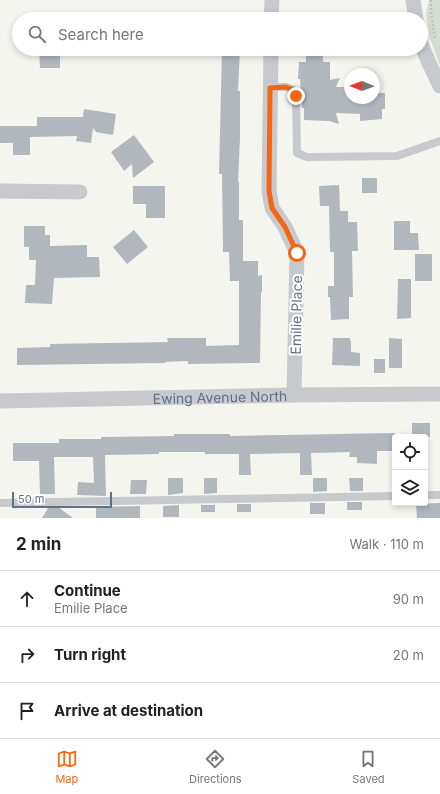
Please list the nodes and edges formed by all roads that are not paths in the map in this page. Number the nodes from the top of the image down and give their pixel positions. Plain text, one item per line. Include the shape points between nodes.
1 (272, 0) edge
2 (413, 0) edge
3 (272, 12) edge
4 (415, 12) edge
5 (271, 56) edge
6 (426, 56) edge
7 (440, 86) edge
8 (270, 88) junction
9 (440, 141) edge
10 (0, 191) edge
11 (80, 192) dead end
12 (440, 394) edge
13 (294, 395) junction
14 (0, 401) edge
15 (428, 495) edge
16 (440, 495) edge
17 (392, 496) edge
18 (0, 503) edge

1 - 3 street
2 - 4 street
5 - 8 street, Emilie Place
6 - 7 street
8 - 9 lane via 286,87 294,90 297,153 307,157 397,156
8 - 13 street, Emilie Place via 269,191 272,208 285,227 297,253
10 - 11 street
12 - 13 street, Ewing Avenue North
13 - 14 street, Ewing Avenue North
15 - 16 lane
17 - 18 lane

